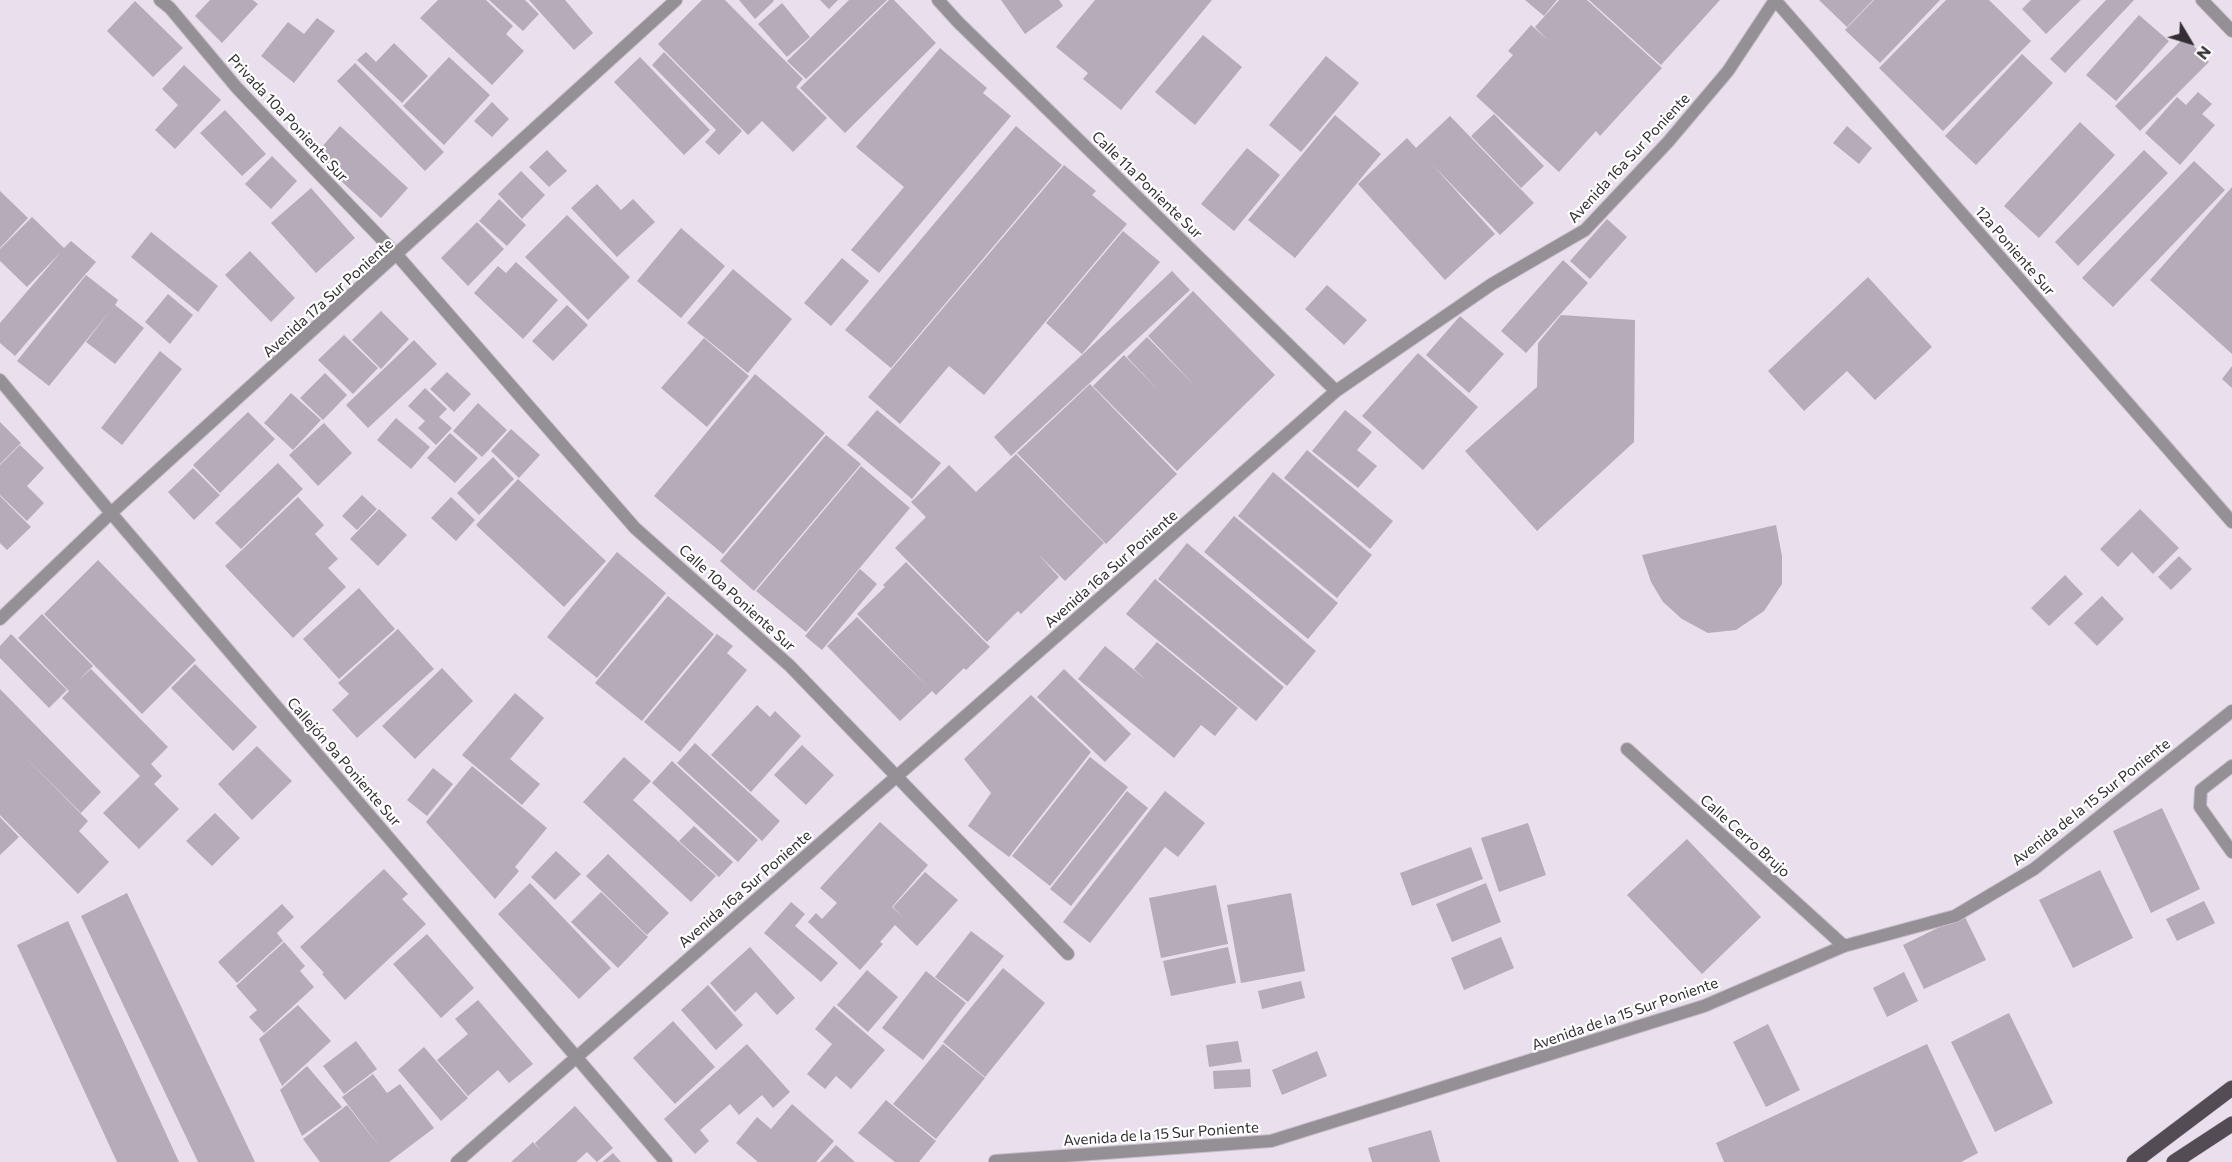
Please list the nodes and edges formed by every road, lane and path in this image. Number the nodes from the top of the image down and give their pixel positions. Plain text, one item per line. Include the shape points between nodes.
1 (160, 0) edge
2 (676, 0) edge
3 (938, 0) edge
4 (1775, 0) edge
5 (2202, 0) edge
6 (2232, 31) edge
7 (397, 255) junction
8 (0, 380) edge
9 (1336, 391) junction
10 (111, 513) junction
11 (2232, 522) edge
12 (0, 619) edge
13 (2232, 711) edge
14 (1627, 749) dead end
15 (2232, 766) edge
16 (896, 777) junction
17 (2232, 852) edge
18 (1844, 946) junction
19 (1068, 954) dead end
20 (577, 1056) junction
21 (2232, 1088) edge
22 (2232, 1124) edge
23 (995, 1161) edge
24 (457, 1162) edge
25 (666, 1162) edge
26 (2134, 1162) edge
27 (2174, 1162) edge

1 - 7 street, Privada 10a Poniente Sur via 237,88
2 - 7 street, Avenida 17a Sur Poniente
3 - 9 street, Calle 11a Poniente Sur
4 - 9 street, Avenida 16a Sur Poniente via 1728,71 1585,230 1492,284
4 - 11 street, 12a Poniente Sur
5 - 6 street
7 - 10 street, Avenida 17a Sur Poniente
7 - 16 street, Calle 10a Poniente Sur via 635,528 790,666
8 - 10 street, Callejón 9a Poniente Sur
9 - 16 street, Avenida 16a Sur Poniente
10 - 12 street, Avenida 17a Sur Poniente
10 - 20 street, Callejón 9a Poniente Sur
13 - 18 street, Avenida de la 15 Sur Poniente via 2034,869 1955,916
14 - 18 street, Calle Cerro Brujo
15 - 17 street via 2201,790 2200,807
16 - 19 street, Calle 10a Poniente Sur
16 - 20 street, Avenida 16a Sur Poniente
18 - 23 street, Avenida de la 15 Sur Poniente via 1704,1006 1271,1141
20 - 24 street, Avenida 16a Sur Poniente
20 - 25 street, Callejón 9a Poniente Sur
21 - 26 main road
22 - 27 main road

